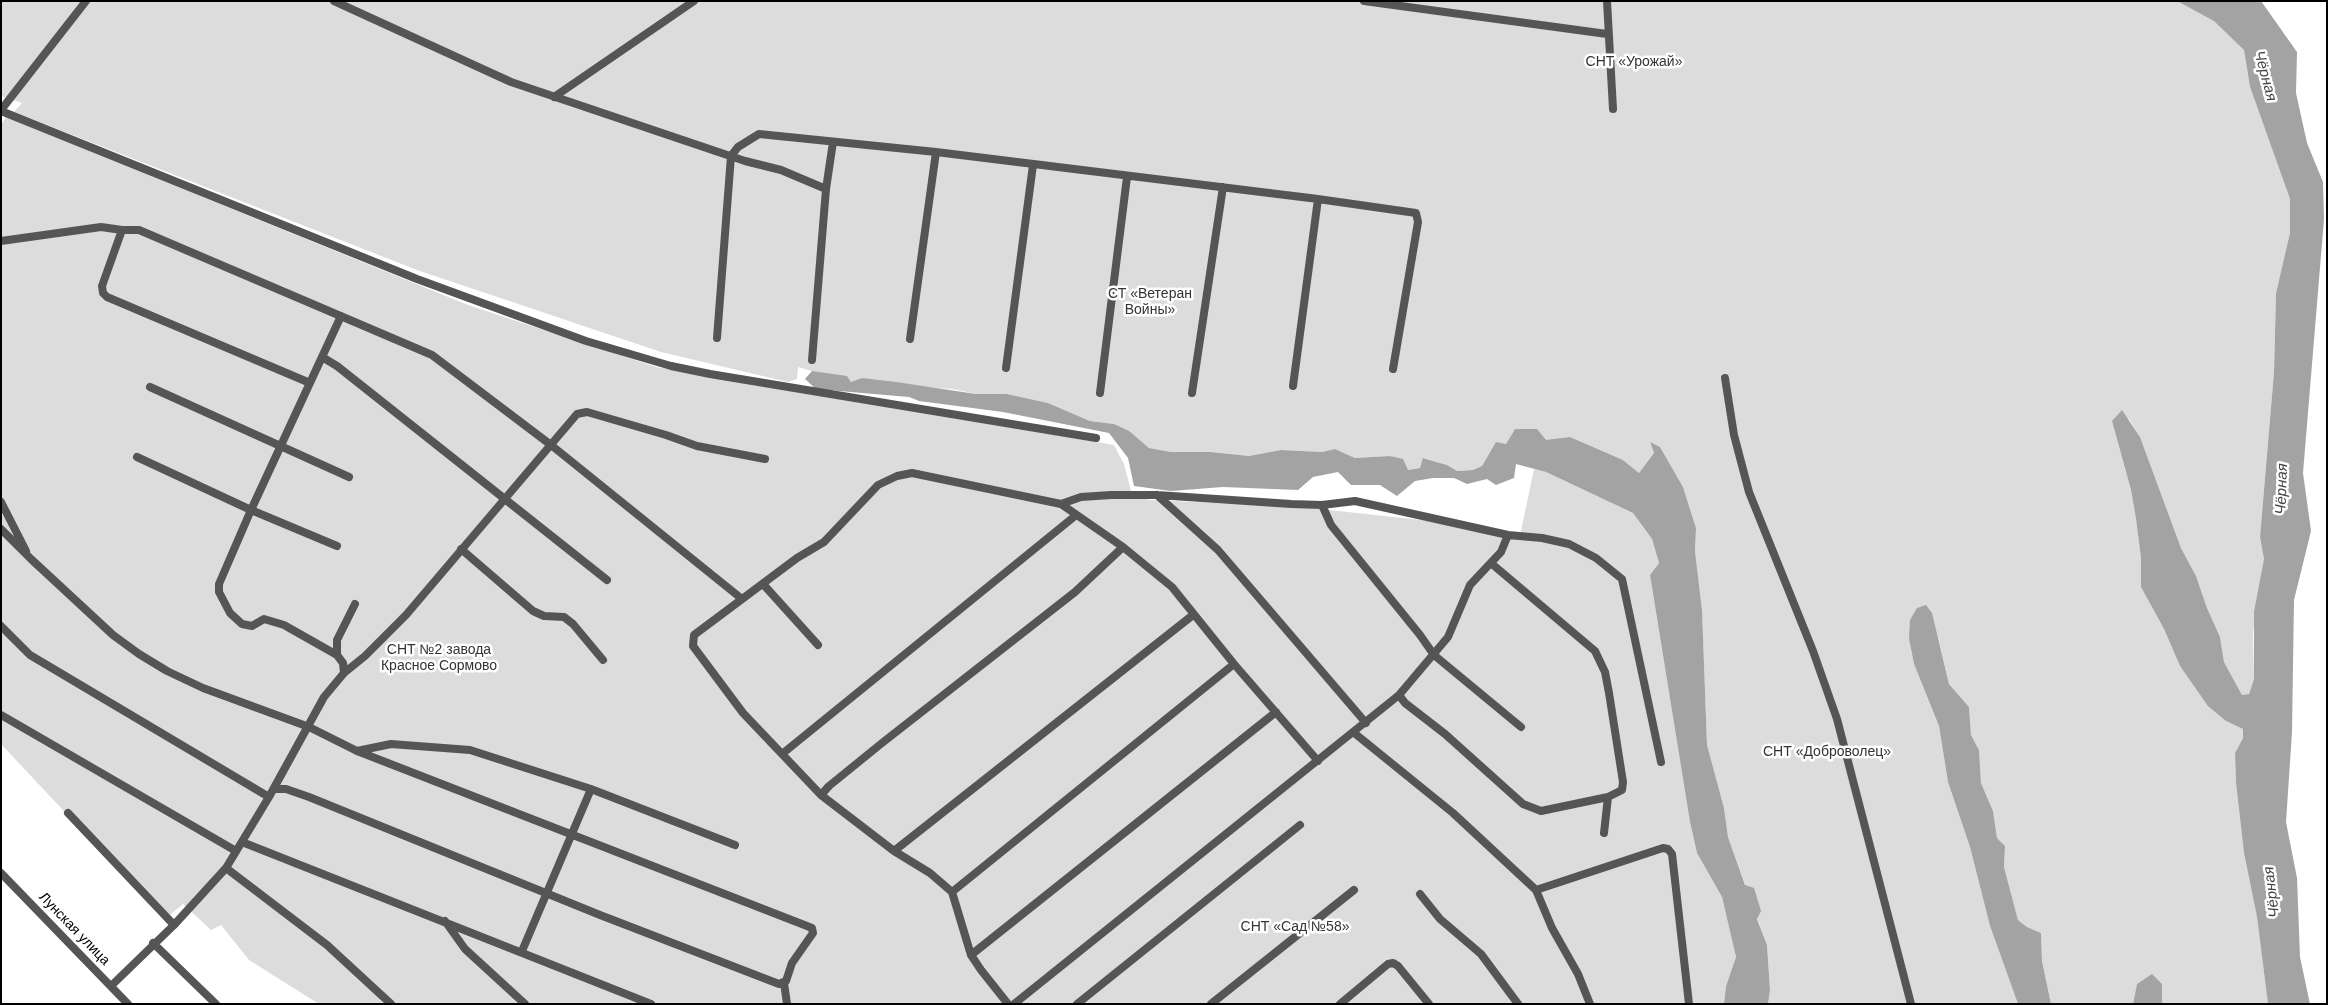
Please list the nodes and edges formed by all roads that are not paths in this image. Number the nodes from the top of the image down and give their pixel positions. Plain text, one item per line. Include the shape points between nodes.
1 (86, 1) edge
2 (334, 1) edge
3 (694, 1) edge
4 (1364, 1) edge
5 (1607, 1) edge
6 (1607, 34) junction
7 (554, 98) junction
8 (1613, 109) dead end
9 (1, 111) edge
10 (833, 142) junction
11 (936, 152) junction
12 (731, 156) junction
13 (1033, 165) junction
14 (1126, 176) junction
15 (1223, 187) junction
16 (826, 189) junction
17 (1318, 199) junction
18 (122, 230) junction
19 (1, 241) edge
20 (341, 316) junction
21 (717, 338) dead end
22 (910, 339) dead end
23 (322, 357) junction
24 (812, 360) dead end
25 (1006, 368) dead end
26 (1393, 370) dead end
27 (1725, 378) dead end
28 (310, 383) junction
29 (1293, 386) dead end
30 (150, 387) dead end
31 (1192, 392) dead end
32 (1100, 393) dead end
33 (1096, 438) dead end
34 (550, 445) junction
35 (280, 447) junction
36 (137, 458) dead end
37 (765, 459) dead end
38 (349, 477) dead end
39 (1157, 495) junction
40 (505, 499) junction
41 (1, 502) edge
42 (1061, 504) junction
43 (1322, 505) junction
44 (251, 510) junction
45 (1076, 516) junction
46 (1, 529) edge
47 (1508, 535) junction
48 (337, 546) dead end
49 (1123, 547) junction
50 (461, 549) junction
51 (30, 559) junction
52 (1492, 564) junction
53 (607, 580) dead end
54 (763, 584) junction
55 (742, 599) junction
56 (355, 604) dead end
57 (1193, 614) junction
58 (1, 626) edge
59 (818, 645) dead end
60 (337, 655) junction
61 (1434, 655) junction
62 (603, 660) dead end
63 (1234, 664) junction
64 (344, 673) junction
65 (1399, 695) junction
66 (1276, 712) junction
67 (1, 715) edge
68 (1366, 723) junction
69 (309, 727) junction
70 (1521, 727) dead end
71 (1353, 732) junction
72 (357, 751) junction
73 (782, 754) junction
74 (1318, 761) junction
75 (1661, 762) dead end
76 (274, 789) junction
77 (591, 789) junction
78 (821, 795) junction
79 (269, 797) junction
80 (1608, 797) junction
81 (68, 813) dead end
82 (1300, 825) dead end
83 (572, 833) junction
84 (1604, 833) dead end
85 (242, 842) junction
86 (735, 845) dead end
87 (236, 851) junction
88 (894, 851) junction
89 (226, 868) junction
90 (1, 873) edge
91 (1354, 890) dead end
92 (1536, 890) junction
93 (546, 892) junction
94 (952, 892) junction
95 (1420, 894) dead end
96 (444, 921) junction
97 (174, 925) junction
98 (154, 943) junction
99 (522, 951) junction
100 (971, 955) junction
101 (784, 983) junction
102 (111, 986) junction
103 (1082, 1002) edge
104 (128, 1004) edge
105 (216, 1004) edge
106 (391, 1004) edge
107 (525, 1004) edge
108 (651, 1004) edge
109 (787, 1004) edge
110 (1008, 1004) edge
111 (1014, 1004) edge
112 (1211, 1004) edge
113 (1340, 1004) edge
114 (1429, 1004) edge
115 (1518, 1004) edge
116 (1590, 1004) edge
117 (1689, 1004) edge
118 (1912, 1004) edge

1 - 9 street
2 - 7 street via 511,82
3 - 7 street
4 - 6 street
5 - 6 street
6 - 8 street
7 - 12 street
9 - 33 street via 417,279 586,341 710,374
10 - 11 street
10 - 12 street via 759,134 738,147
10 - 16 street
11 - 13 street
11 - 22 street
12 - 16 street via 781,170
12 - 21 street
13 - 14 street
13 - 25 street
14 - 15 street
14 - 32 street
15 - 17 street
15 - 31 street
16 - 24 street
17 - 26 street via 1416,213 1418,222
17 - 29 street
18 - 19 street via 94,228
18 - 20 street via 139,230
18 - 28 street via 102,286 107,297
20 - 23 street
20 - 34 street via 432,355
23 - 28 street
23 - 40 street
27 - 118 street via 1734,435 1749,492 1837,719
28 - 35 street
30 - 35 street
34 - 37 street via 576,414 587,412 697,446
34 - 40 street
34 - 55 street
35 - 38 street
35 - 44 street
36 - 44 street
39 - 42 street via 1081,497
39 - 43 street
39 - 68 street via 1218,550
40 - 50 street
40 - 53 street
41 - 51 street
42 - 45 street
42 - 54 street via 937,477 912,473 897,476 878,485 824,542
43 - 47 street via 1355,501
43 - 61 street via 1332,525
44 - 48 street
44 - 60 street via 219,584 222,600 242,624 252,626 264,619 284,625
45 - 49 street
45 - 73 street
46 - 51 street
47 - 52 street
47 - 75 street via 1569,544 1596,558 1622,579
49 - 57 street via 1172,587
49 - 78 street via 1075,592 882,743
50 - 62 street via 533,611 544,616 564,617 573,624
50 - 64 street via 406,615
51 - 69 street via 113,635 160,667 203,688
52 - 61 street via 1470,585 1448,638
52 - 80 street via 1595,651 1605,672 1623,782 1622,790
54 - 55 street
54 - 59 street
55 - 73 street via 694,635 692,646 743,713
56 - 60 street via 337,640
57 - 63 street
57 - 88 street
58 - 79 street via 30,655
60 - 64 street via 343,663
61 - 65 street
61 - 70 street
63 - 66 street
63 - 94 street
64 - 69 street via 324,697
65 - 68 street
65 - 80 street via 1523,804 1541,811
66 - 74 street
66 - 100 street
67 - 87 street
68 - 71 street
69 - 72 street
69 - 76 street
71 - 74 street
71 - 92 street via 1453,813
72 - 77 street via 391,744 470,750
72 - 83 street
73 - 78 street
74 - 111 street
76 - 79 street
76 - 93 street via 286,789 308,797
77 - 83 street
77 - 86 street
78 - 88 street
79 - 85 street
80 - 84 street
81 - 97 street
82 - 103 street
83 - 93 street
83 - 101 street via 812,928 812,937 798,954
85 - 87 street
85 - 96 street
87 - 89 street
88 - 94 street via 930,873
89 - 97 street
89 - 106 street via 327,945
90 - 102 street, Лунская улица
91 - 112 street
92 - 116 street
92 - 117 street via 1668,849 1672,854
93 - 99 street
93 - 101 street via 779,984
94 - 100 street
95 - 115 street via 1440,919 1481,954
96 - 99 street
96 - 107 street via 465,949
97 - 98 street
98 - 102 street
98 - 105 street
99 - 108 street
100 - 110 street
101 - 109 street
102 - 104 street, Лунская улица
113 - 114 street via 1388,964 1398,966

